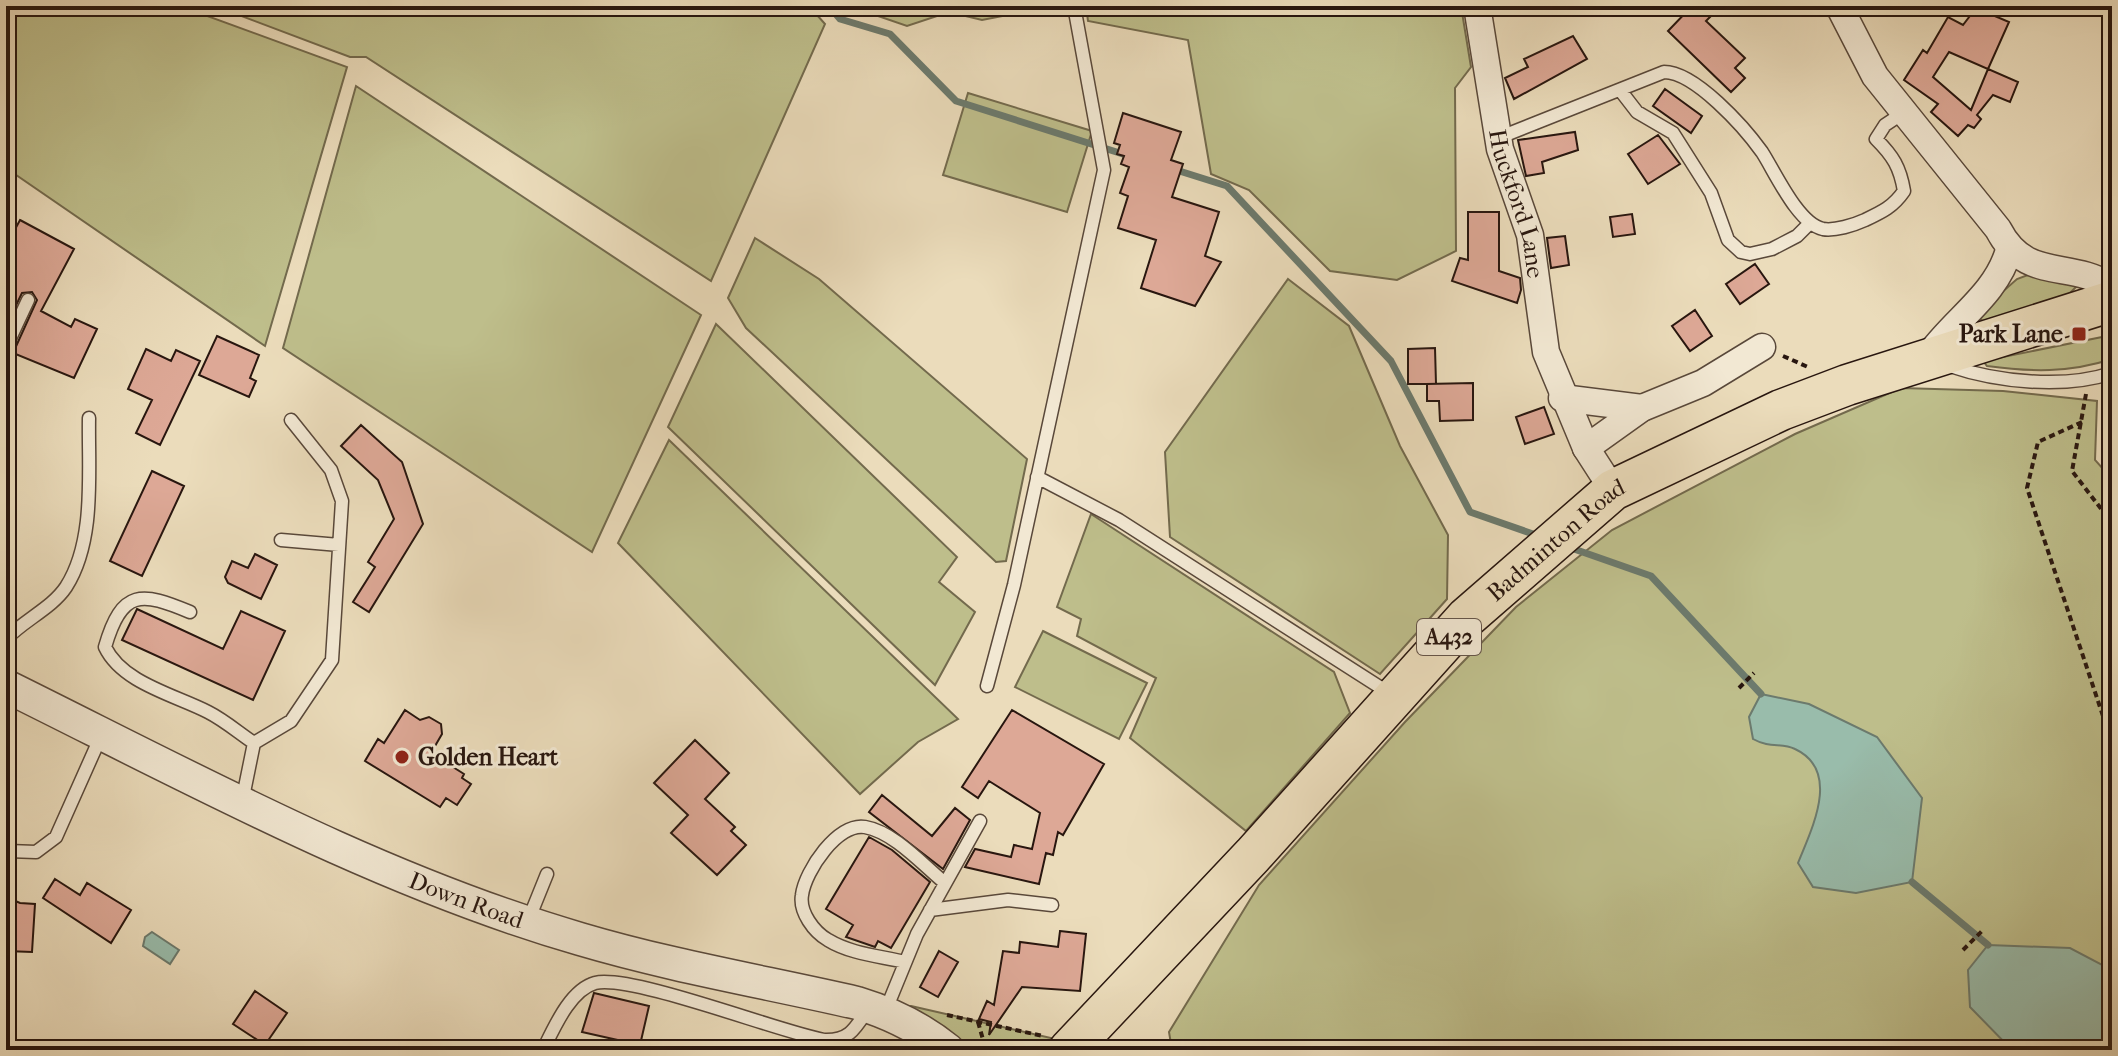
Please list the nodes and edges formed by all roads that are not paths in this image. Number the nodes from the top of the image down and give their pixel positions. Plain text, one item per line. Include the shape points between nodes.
1 (1074, 6) edge
2 (1477, 6) edge
3 (1839, 6) edge
4 (1620, 90) junction
5 (1903, 113) junction
6 (1498, 138) junction
7 (1810, 223) junction
8 (2009, 250) junction
9 (2112, 287) edge
10 (28, 300) dead end
11 (2112, 301) edge
12 (6, 347) edge
13 (1762, 347) dead end
14 (1927, 358) junction
15 (2112, 373) edge
16 (1562, 398) junction
17 (1642, 408) junction
18 (89, 418) dead end
19 (291, 420) dead end
20 (1586, 448) junction
21 (1037, 477) junction
22 (1613, 490) junction
23 (281, 540) dead end
24 (339, 545) junction
25 (190, 612) dead end
26 (6, 639) edge
27 (6, 686) edge
28 (987, 686) dead end
29 (1395, 697) junction
30 (102, 734) junction
31 (254, 743) junction
32 (242, 802) junction
33 (980, 821) dead end
34 (8, 851) edge
35 (547, 874) dead end
36 (945, 883) junction
37 (1052, 905) dead end
38 (930, 910) junction
39 (528, 921) junction
40 (905, 962) junction
41 (878, 1009) junction
42 (1061, 1044) edge
43 (543, 1050) edge
44 (948, 1050) edge

1 - 21 lane via 1104,170
2 - 6 street, Huckford Lane
3 - 5 street via 1875,76
4 - 6 lane
4 - 7 lane via 1664,72 1678,72 1742,129
4 - 7 lane via 1637,112 1673,133 1711,193 1728,240 1741,252 1772,249
5 - 7 lane via 1876,139 1901,171 1904,191 1892,207 1854,225 1823,229
5 - 8 street via 1978,203
6 - 16 street, Huckford Lane via 1530,235 1546,352
8 - 9 street via 2032,263
8 - 14 street via 1994,285 1943,334
10 - 12 lane
11 - 14 main road, Badminton Road / A432
13 - 17 street via 1703,383
14 - 15 lane via 1997,376 2041,380 2088,381
14 - 22 main road, Badminton Road / A432 via 1781,410
16 - 17 street
16 - 20 street, Huckford Lane
17 - 20 street
18 - 26 lane via 88,501 76,566 52,602
19 - 24 lane via 331,470 342,501
20 - 22 street, Huckford Lane
21 - 28 lane
21 - 29 lane via 1133,529
22 - 29 main road, Badminton Road / A432 via 1466,618
23 - 24 lane
24 - 31 lane via 332,660 291,721
25 - 31 lane via 141,596 121,614 105,647 128,671 210,713
27 - 30 street, Down Road
29 - 42 main road, Badminton Road / A432 via 1253,855
30 - 32 street, Down Road
30 - 34 lane via 56,837 36,852
31 - 32 lane
32 - 39 street, Down Road via 432,887
33 - 36 lane
35 - 39 lane
36 - 38 lane
36 - 40 lane via 878,831 862,826 846,829 810,875 802,895 812,926 843,947
37 - 38 lane via 1008,900
38 - 40 lane
39 - 41 street, Down Road via 581,940
40 - 41 lane
41 - 43 lane via 841,1040 824,1040 670,995 595,983 581,990
41 - 44 street, Down Road

